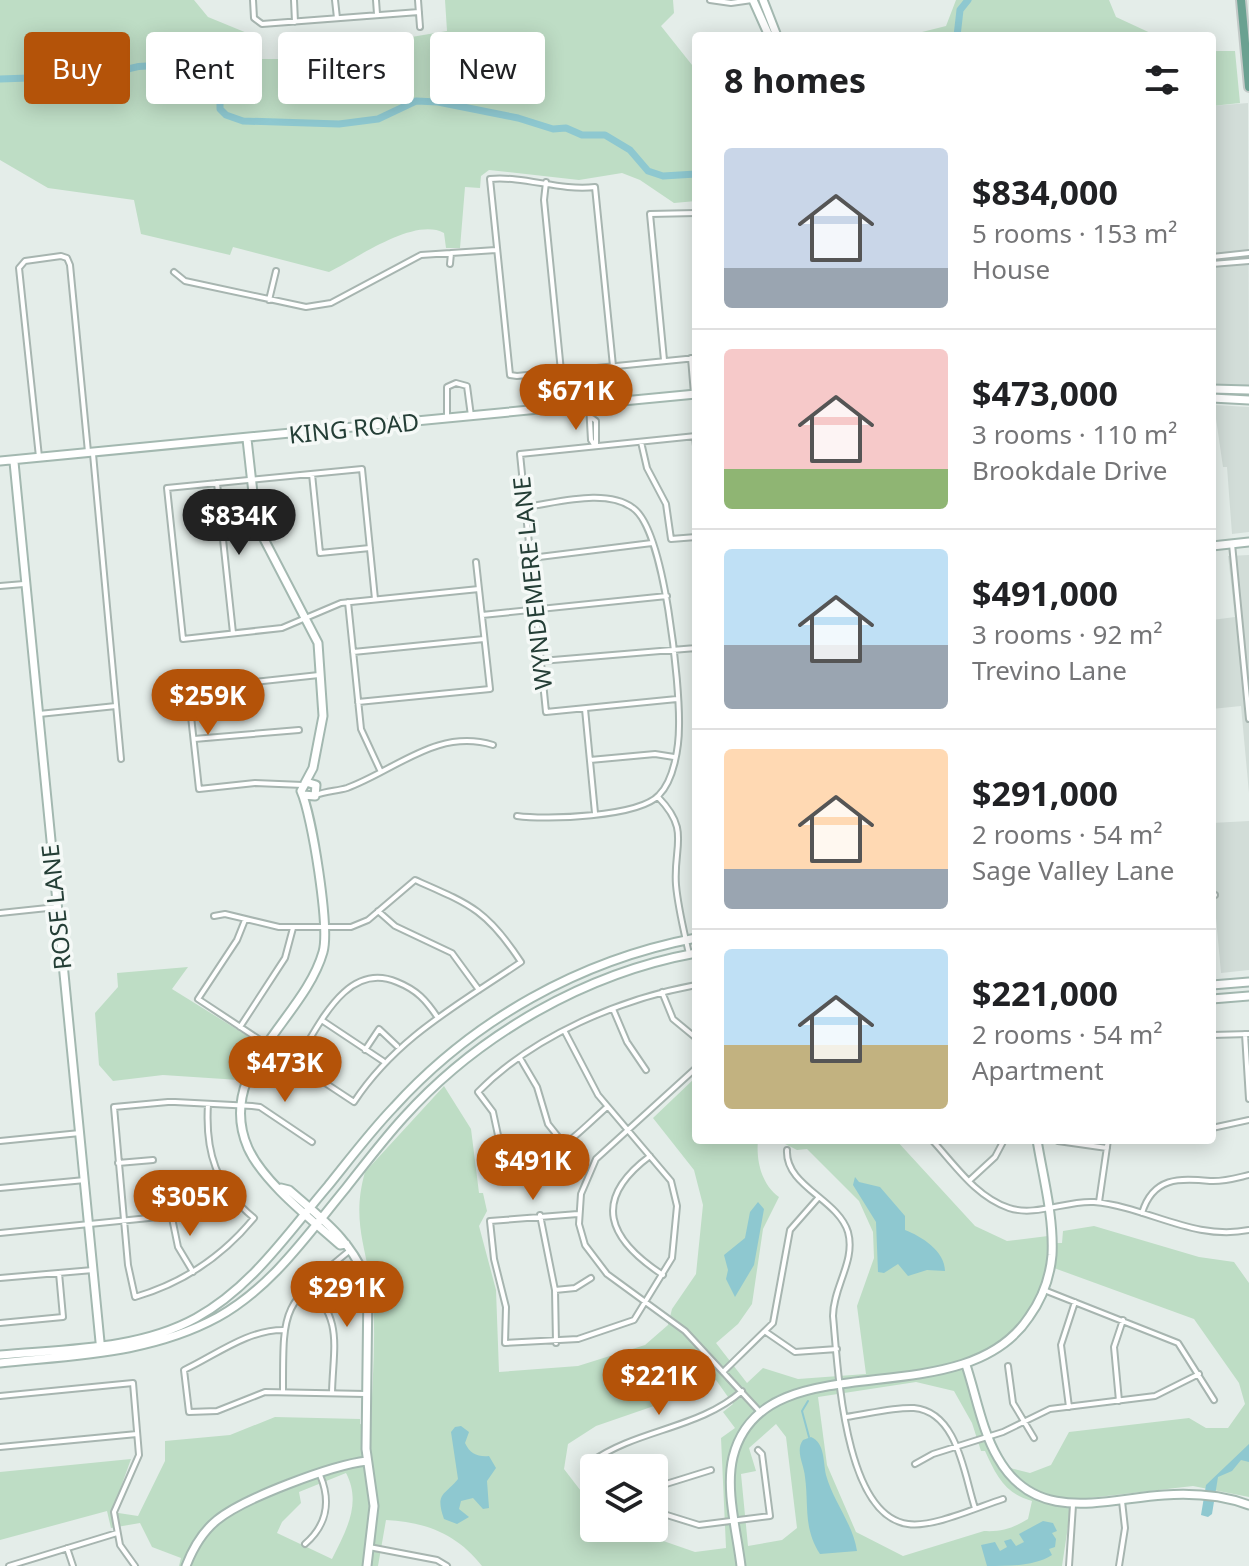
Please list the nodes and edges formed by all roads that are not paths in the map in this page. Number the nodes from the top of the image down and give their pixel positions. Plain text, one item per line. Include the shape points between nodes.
1 (253, 0) edge
2 (294, 0) edge
3 (335, 0) edge
4 (376, 0) edge
5 (418, 0) edge
6 (710, 0) edge
7 (752, 0) edge
8 (763, 0) edge
9 (1241, 0) edge
10 (419, 12) junction
11 (377, 14) junction
12 (337, 18) junction
13 (295, 22) junction
14 (420, 27) dead end
15 (767, 32) edge
16 (775, 32) edge
17 (1249, 87) edge
18 (546, 182) junction
19 (692, 213) edge
20 (496, 250) junction
21 (451, 253) junction
22 (1249, 253) edge
23 (1216, 257) edge
24 (1249, 261) edge
25 (450, 264) dead end
26 (1216, 264) edge
27 (276, 271) dead end
28 (174, 272) dead end
29 (269, 300) junction
30 (692, 358) edge
31 (664, 360) junction
32 (613, 366) junction
33 (587, 369) junction
34 (561, 372) junction
35 (1249, 390) edge
36 (692, 394) edge
37 (1216, 394) edge
38 (1249, 400) edge
39 (591, 405) junction
40 (471, 417) junction
41 (448, 419) junction
42 (692, 436) edge
43 (247, 439) junction
44 (641, 442) junction
45 (595, 446) junction
46 (90, 454) junction
47 (39, 459) junction
48 (14, 462) junction
49 (0, 463) edge
50 (312, 474) junction
51 (252, 480) junction
52 (217, 483) junction
53 (525, 507) junction
54 (692, 537) edge
55 (1249, 542) edge
56 (652, 543) junction
57 (1232, 544) junction
58 (1216, 546) edge
59 (370, 548) junction
60 (531, 558) junction
61 (476, 562) dead end
62 (24, 584) junction
63 (0, 586) edge
64 (479, 589) junction
65 (667, 596) junction
66 (375, 599) junction
67 (348, 602) junction
68 (536, 610) junction
69 (482, 615) junction
70 (307, 617) junction
71 (233, 633) junction
72 (484, 639) junction
73 (672, 648) junction
74 (692, 648) edge
75 (353, 652) junction
76 (541, 661) junction
77 (1246, 661) edge
78 (322, 675) junction
79 (677, 699) junction
80 (358, 702) junction
81 (116, 706) junction
82 (585, 709) junction
83 (38, 714) junction
84 (1249, 719) edge
85 (299, 730) dead end
86 (194, 739) junction
87 (493, 745) dead end
88 (674, 757) junction
89 (121, 759) dead end
90 (590, 760) junction
91 (313, 768) junction
92 (380, 770) junction
93 (303, 789) junction
94 (316, 791) junction
95 (658, 797) junction
96 (308, 812) junction
97 (595, 813) junction
98 (517, 816) dead end
99 (57, 907) junction
100 (378, 911) junction
101 (0, 913) edge
102 (214, 916) dead end
103 (245, 920) junction
104 (293, 928) junction
105 (327, 928) junction
106 (685, 936) junction
107 (692, 937) edge
108 (692, 952) edge
109 (692, 954) edge
110 (1249, 982) edge
111 (1216, 985) edge
112 (692, 986) edge
113 (479, 990) junction
114 (662, 992) junction
115 (1249, 996) edge
116 (1216, 999) edge
117 (613, 1009) junction
118 (438, 1018) junction
119 (323, 1021) junction
120 (240, 1027) junction
121 (565, 1032) junction
122 (1247, 1034) edge
123 (692, 1035) edge
124 (1216, 1035) edge
125 (267, 1045) junction
126 (398, 1047) junction
127 (365, 1050) junction
128 (520, 1058) junction
129 (383, 1061) junction
130 (295, 1063) junction
131 (646, 1070) dead end
132 (692, 1072) edge
133 (1249, 1099) edge
134 (208, 1104) junction
135 (241, 1106) junction
136 (393, 1107) junction
137 (607, 1107) junction
138 (404, 1117) junction
139 (1249, 1120) edge
140 (1216, 1127) edge
141 (628, 1130) junction
142 (80, 1133) junction
143 (0, 1141) edge
144 (312, 1142) dead end
145 (565, 1144) junction
146 (937, 1144) edge
147 (1002, 1144) edge
148 (1038, 1144) edge
149 (1079, 1144) edge
150 (1108, 1144) edge
151 (1107, 1148) junction
152 (787, 1150) dead end
153 (650, 1156) junction
154 (153, 1160) dead end
155 (118, 1163) junction
156 (1249, 1175) edge
157 (85, 1180) junction
158 (969, 1181) junction
159 (222, 1184) junction
160 (0, 1188) edge
161 (819, 1197) junction
162 (1099, 1202) junction
163 (1047, 1207) junction
164 (307, 1210) junction
165 (171, 1213) junction
166 (578, 1214) junction
167 (1142, 1214) junction
168 (540, 1215) junction
169 (124, 1221) junction
170 (319, 1221) junction
171 (89, 1224) junction
172 (1249, 1230) edge
173 (0, 1233) edge
174 (348, 1247) junction
175 (93, 1270) junction
176 (193, 1272) junction
177 (59, 1273) junction
178 (663, 1275) junction
179 (0, 1278) edge
180 (591, 1278) dead end
181 (307, 1285) junction
182 (555, 1290) junction
183 (1044, 1290) junction
184 (1075, 1302) junction
185 (648, 1303) junction
186 (1123, 1320) junction
187 (0, 1323) edge
188 (283, 1330) junction
189 (766, 1332) junction
190 (556, 1343) junction
191 (101, 1348) junction
192 (837, 1349) junction
193 (0, 1355) edge
194 (0, 1363) edge
195 (966, 1365) junction
196 (1008, 1366) dead end
197 (723, 1372) junction
198 (1199, 1374) junction
199 (842, 1385) junction
200 (283, 1391) junction
201 (742, 1391) junction
202 (332, 1393) junction
203 (366, 1394) junction
204 (0, 1396) edge
205 (1214, 1400) dead end
206 (1119, 1401) junction
207 (1069, 1407) junction
208 (760, 1412) junction
209 (846, 1417) junction
210 (1024, 1422) junction
211 (138, 1434) junction
212 (989, 1437) junction
213 (1034, 1438) dead end
214 (0, 1447) edge
215 (956, 1447) junction
216 (758, 1450) dead end
217 (602, 1454) edge
218 (367, 1461) junction
219 (915, 1464) dead end
220 (711, 1470) dead end
221 (319, 1474) junction
222 (668, 1483) edge
223 (1003, 1499) dead end
224 (1121, 1500) junction
225 (1073, 1505) junction
226 (1249, 1505) edge
227 (975, 1508) junction
228 (668, 1515) edge
229 (735, 1521) junction
230 (117, 1533) junction
231 (305, 1544) dead end
232 (369, 1547) junction
233 (67, 1548) junction
234 (9, 1566) edge
235 (73, 1566) edge
236 (135, 1566) edge
237 (186, 1566) edge
238 (367, 1566) edge
239 (447, 1566) edge
240 (741, 1566) edge
241 (1069, 1566) edge
242 (1119, 1566) edge

1 - 13 street via 256,22
2 - 13 street
3 - 12 street
4 - 11 street
5 - 10 street
6 - 7 street
7 - 15 street
8 - 16 street
9 - 17 main road
10 - 11 street
10 - 14 street
11 - 12 street
12 - 13 street
18 - 20 street via 490,179
18 - 32 street via 595,187
18 - 34 street
19 - 31 street via 650,214
20 - 21 street
20 - 34 street via 510,375
21 - 25 street
21 - 29 street via 421,255 331,303 306,307
22 - 23 street
24 - 26 street
27 - 29 street
28 - 29 street via 185,281
30 - 31 street
31 - 32 street
32 - 33 street
33 - 34 street
33 - 39 street
35 - 37 street
36 - 39 street, KING ROAD
37 - 38 street
39 - 40 street, KING ROAD
39 - 45 street
40 - 41 street, KING ROAD
40 - 41 street via 468,388 456,383 447,387
41 - 43 street, KING ROAD
42 - 44 street
43 - 46 street, KING ROAD
43 - 51 street
44 - 45 street
44 - 54 street via 649,474 666,504 671,539
45 - 53 street, WYNDEMERE LANE via 520,454
46 - 47 street, KING ROAD
46 - 47 street via 70,265 61,256 25,261 19,268
46 - 81 street
47 - 48 street, KING ROAD
48 - 49 street, KING ROAD
48 - 62 street, ROSE LANE
50 - 51 street
50 - 59 street via 362,469
50 - 59 street via 320,553
51 - 52 street
51 - 70 street via 264,539
52 - 71 street
52 - 71 street via 167,488 183,639
53 - 56 street via 620,500 646,523
53 - 60 street, WYNDEMERE LANE
55 - 57 street
56 - 60 street
56 - 65 street
57 - 58 street
57 - 77 street
59 - 66 street
60 - 68 street, WYNDEMERE LANE
61 - 64 street
62 - 63 street
62 - 83 street, ROSE LANE
64 - 66 street
64 - 69 street
65 - 68 street
65 - 73 street
66 - 67 street
67 - 70 street
67 - 75 street
68 - 69 street
68 - 76 street, WYNDEMERE LANE
69 - 72 street
70 - 71 street via 282,628
70 - 78 street via 318,643
72 - 75 street
72 - 80 street via 490,689
73 - 74 street
73 - 76 street
73 - 79 street
75 - 80 street
76 - 82 street, WYNDEMERE LANE via 546,712
77 - 84 street
78 - 86 street via 188,689
78 - 91 street via 323,716
79 - 82 street
79 - 88 street
80 - 92 street via 361,729
81 - 83 street
81 - 89 street
82 - 90 street
83 - 99 street, ROSE LANE
85 - 86 street
86 - 93 street via 199,789 255,783
87 - 92 street via 480,741 430,746
88 - 90 street
88 - 95 street
90 - 97 street
91 - 93 street
91 - 94 street
92 - 94 street via 347,788
93 - 94 street
93 - 94 street
93 - 96 street
94 - 96 street
95 - 97 street via 640,807
95 - 106 street via 672,812 679,831 676,879
96 - 105 street
97 - 98 street
99 - 101 street
99 - 142 street, ROSE LANE
100 - 105 street via 356,926
100 - 113 street via 395,926 449,950
100 - 113 street via 415,880 485,915 521,962
102 - 103 street
103 - 104 street
103 - 120 street via 198,999
104 - 105 street
104 - 120 street via 285,958
105 - 125 street via 317,968
106 - 107 street
106 - 108 street
106 - 136 street via 595,968 514,1007 454,1049
109 - 138 street via 600,982 536,1012 472,1054
110 - 111 street
112 - 114 street
113 - 118 street
114 - 117 street
114 - 123 street via 673,1019
115 - 116 street
117 - 121 street
117 - 131 street
118 - 119 street via 415,991 371,977 347,987
118 - 126 street
119 - 127 street
119 - 130 street
120 - 125 street
121 - 128 street
121 - 137 street
122 - 124 street
122 - 133 street
125 - 130 street
125 - 135 street via 250,1072
126 - 127 street via 379,1029
126 - 129 street
127 - 129 street
128 - 145 street via 537,1087 548,1124
128 - 145 street via 478,1092 493,1112 504,1163 541,1158
129 - 130 street via 354,1102
132 - 141 street
134 - 135 street
134 - 155 street via 114,1107
134 - 159 street via 208,1148
135 - 144 street via 271,1112
135 - 164 street via 249,1150 263,1171
136 - 138 street
136 - 164 street
137 - 141 street
137 - 145 street
138 - 170 street
139 - 140 street
141 - 153 street
141 - 166 street via 589,1170
142 - 143 street
142 - 157 street, ROSE LANE
146 - 158 street
147 - 158 street
148 - 163 street
149 - 151 street
150 - 151 street
151 - 162 street
152 - 161 street via 790,1167
153 - 178 street via 671,1181 677,1206 672,1258
153 - 178 street via 623,1180 613,1199 612,1219 619,1239
154 - 155 street
155 - 169 street
156 - 167 street via 1166,1181 1149,1197
157 - 160 street
157 - 171 street, ROSE LANE
158 - 163 street via 1007,1207
159 - 165 street
159 - 176 street via 254,1218 224,1250
161 - 189 street via 790,1230 779,1307
161 - 192 street via 844,1224 850,1243 833,1306
162 - 163 street
162 - 167 street
163 - 183 street via 1052,1255
164 - 170 street
164 - 191 street via 254,1275 217,1305 157,1334
165 - 169 street
165 - 176 street via 178,1247
166 - 168 street
166 - 185 street via 592,1257 619,1286
167 - 172 street via 1211,1233
168 - 182 street
168 - 190 street via 490,1221 494,1259 506,1307 505,1343
169 - 171 street
169 - 176 street via 135,1297
170 - 174 street
170 - 191 street via 262,1284 221,1315 164,1342
171 - 173 street
171 - 175 street, ROSE LANE
174 - 181 street
174 - 203 street via 368,1285
175 - 177 street
175 - 191 street, ROSE LANE
177 - 179 street
177 - 187 street via 63,1317
178 - 185 street
180 - 182 street via 575,1288
181 - 188 street via 288,1310
181 - 202 street via 330,1310
182 - 190 street
183 - 184 street
183 - 195 street via 1026,1323 1004,1346
184 - 186 street
184 - 207 street via 1061,1345
185 - 190 street via 634,1320
185 - 197 street via 685,1331
186 - 198 street via 1178,1343
186 - 206 street via 1114,1347
188 - 200 street
188 - 200 street via 249,1336 184,1370 189,1412 217,1411 252,1396
189 - 192 street via 795,1352
189 - 197 street
191 - 193 street
191 - 194 street
192 - 199 street
195 - 199 street
195 - 212 street
196 - 210 street via 1013,1403
197 - 201 street
198 - 205 street
198 - 206 street via 1155,1396
199 - 208 street via 789,1394
199 - 209 street
200 - 202 street
201 - 208 street
201 - 217 street via 711,1413
202 - 203 street
203 - 218 street
204 - 211 street via 133,1383
206 - 207 street
207 - 210 street via 1050,1409
208 - 229 street via 732,1460
209 - 215 street via 923,1410 945,1424
209 - 227 street via 854,1463 872,1501 887,1518 918,1525
210 - 212 street
210 - 213 street
211 - 214 street
211 - 230 street via 139,1455 115,1503
212 - 215 street
212 - 225 street via 1004,1468 1031,1492
215 - 219 street
215 - 227 street
216 - 229 street via 770,1516
218 - 221 street
218 - 232 street via 374,1506
220 - 222 street
221 - 231 street via 327,1494 326,1512
221 - 237 street via 218,1519 199,1539
223 - 227 street
224 - 225 street
224 - 226 street via 1199,1494
224 - 242 street via 1125,1528
225 - 241 street
228 - 229 street via 699,1525
229 - 240 street
230 - 233 street
230 - 236 street
232 - 238 street
232 - 239 street
233 - 234 street
233 - 235 street

